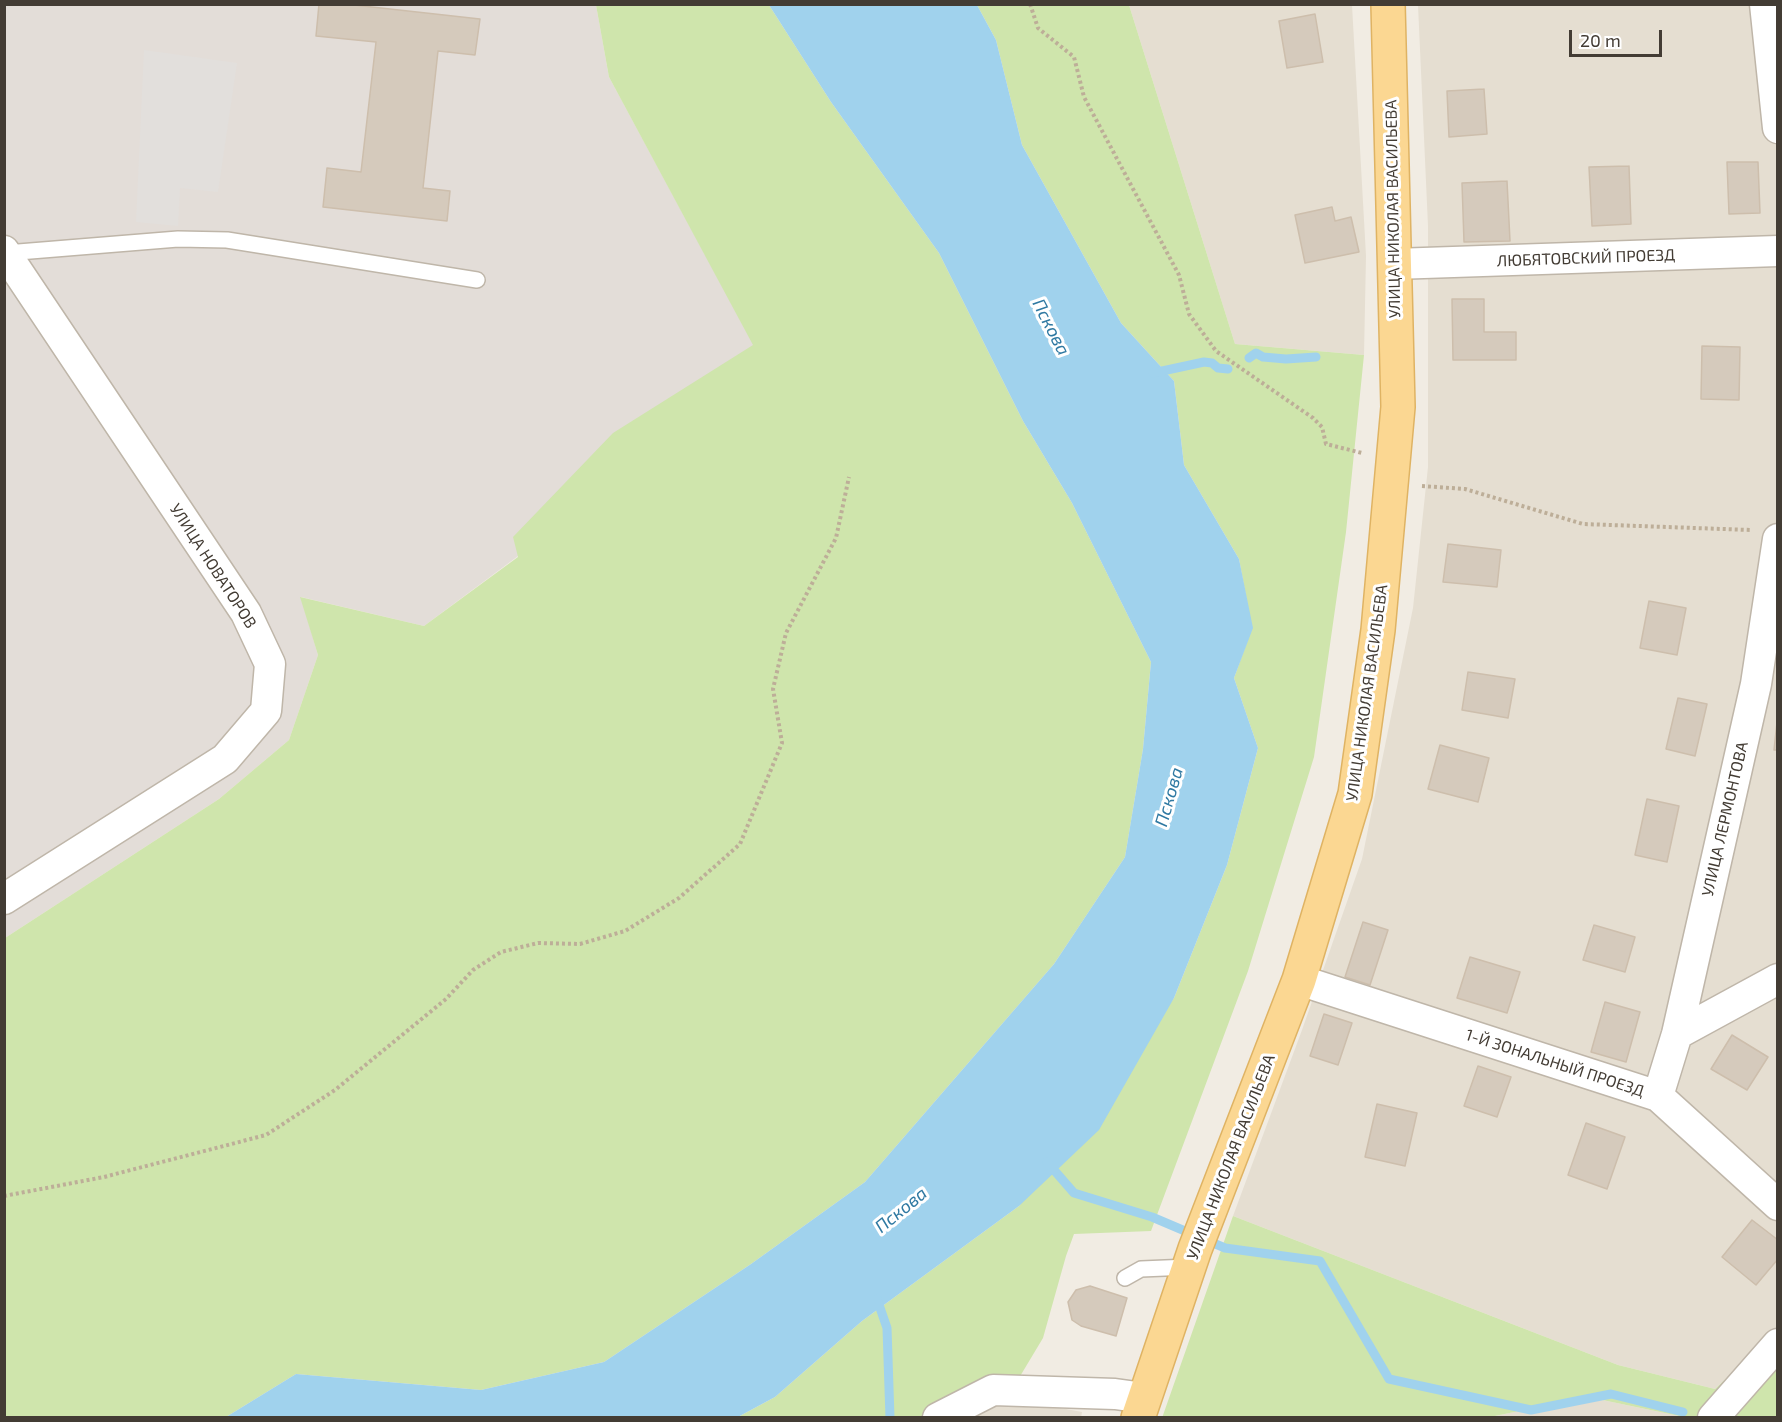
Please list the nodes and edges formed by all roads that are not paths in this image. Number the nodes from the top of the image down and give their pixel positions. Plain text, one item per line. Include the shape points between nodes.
1 (1388, 4) edge
2 (1766, 4) edge
3 (1778, 128) edge
4 (1778, 251) edge
5 (5, 252) edge
6 (1395, 264) junction
7 (477, 280) dead end
8 (1766, 535) edge
9 (4, 899) edge
10 (1778, 979) edge
11 (1299, 980) junction
12 (1677, 1034) junction
13 (1658, 1096) junction
14 (1778, 1205) edge
15 (1196, 1246) junction
16 (1125, 1278) dead end
17 (1778, 1344) edge
18 (1141, 1408) edge
19 (938, 1418) edge
20 (1713, 1418) edge

1 - 6 main road, УЛИЦА НИКОЛАЯ ВАСИЛЬЕВА
2 - 3 street
4 - 6 street, ЛЮБЯТОВСКИЙ ПРОЕЗД
5 - 7 lane via 178,239 227,240
5 - 9 street, УЛИЦА НОВАТОРОВ via 246,612 270,664 266,711 225,759
6 - 11 main road, УЛИЦА НИКОЛАЯ ВАСИЛЬЕВА via 1398,407 1378,630 1355,794
8 - 12 street, УЛИЦА ЛЕРМОНТОВА via 1756,684
10 - 12 street
11 - 13 street, 1-Й ЗОНАЛЬНЫЙ ПРОЕЗД
11 - 15 main road, УЛИЦА НИКОЛАЯ ВАСИЛЬЕВА
12 - 13 street, УЛИЦА ЛЕРМОНТОВА
13 - 14 street, 1-Й ЗОНАЛЬНЫЙ ПРОЕЗД
15 - 16 lane
15 - 18 main road, УЛИЦА НИКОЛАЯ ВАСИЛЬЕВА
17 - 20 street
18 - 19 street via 1115,1394 993,1390

